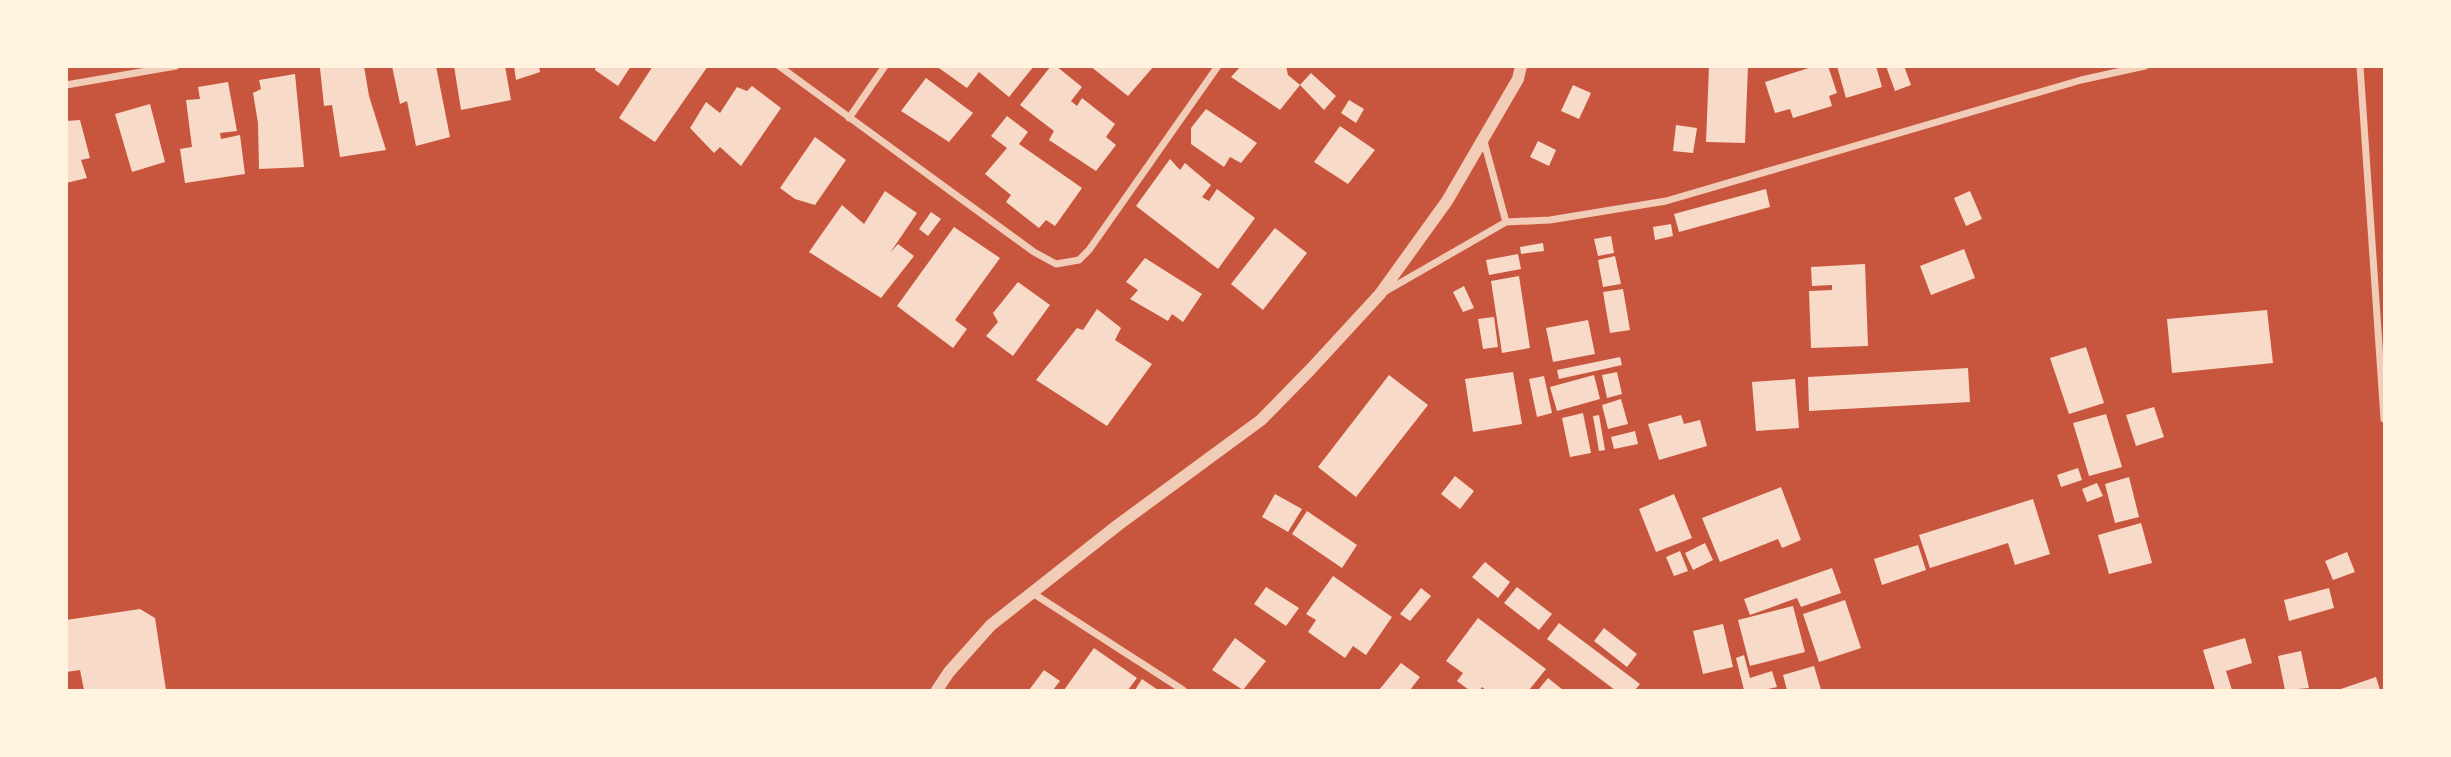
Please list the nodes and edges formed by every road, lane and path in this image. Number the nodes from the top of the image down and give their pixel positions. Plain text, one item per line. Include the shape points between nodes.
1 (176, 66) edge
2 (779, 66) edge
3 (885, 66) edge
4 (1219, 66) edge
5 (1521, 66) edge
6 (2145, 66) edge
7 (2360, 66) edge
8 (66, 85) edge
9 (849, 118) junction
10 (1483, 138) junction
11 (1506, 222) junction
12 (1380, 294) junction
13 (2385, 419) edge
14 (1031, 592) junction
15 (937, 691) edge
16 (1183, 691) edge

1 - 8 street
2 - 9 street
3 - 9 street
4 - 9 street via 1089,250 1079,260 1056,264
5 - 10 street
6 - 11 street via 2081,80 1666,201 1550,220
7 - 13 street
10 - 11 street
10 - 12 street via 1447,201
11 - 12 street
12 - 14 street via 1261,420
14 - 15 street via 991,625
14 - 16 street

